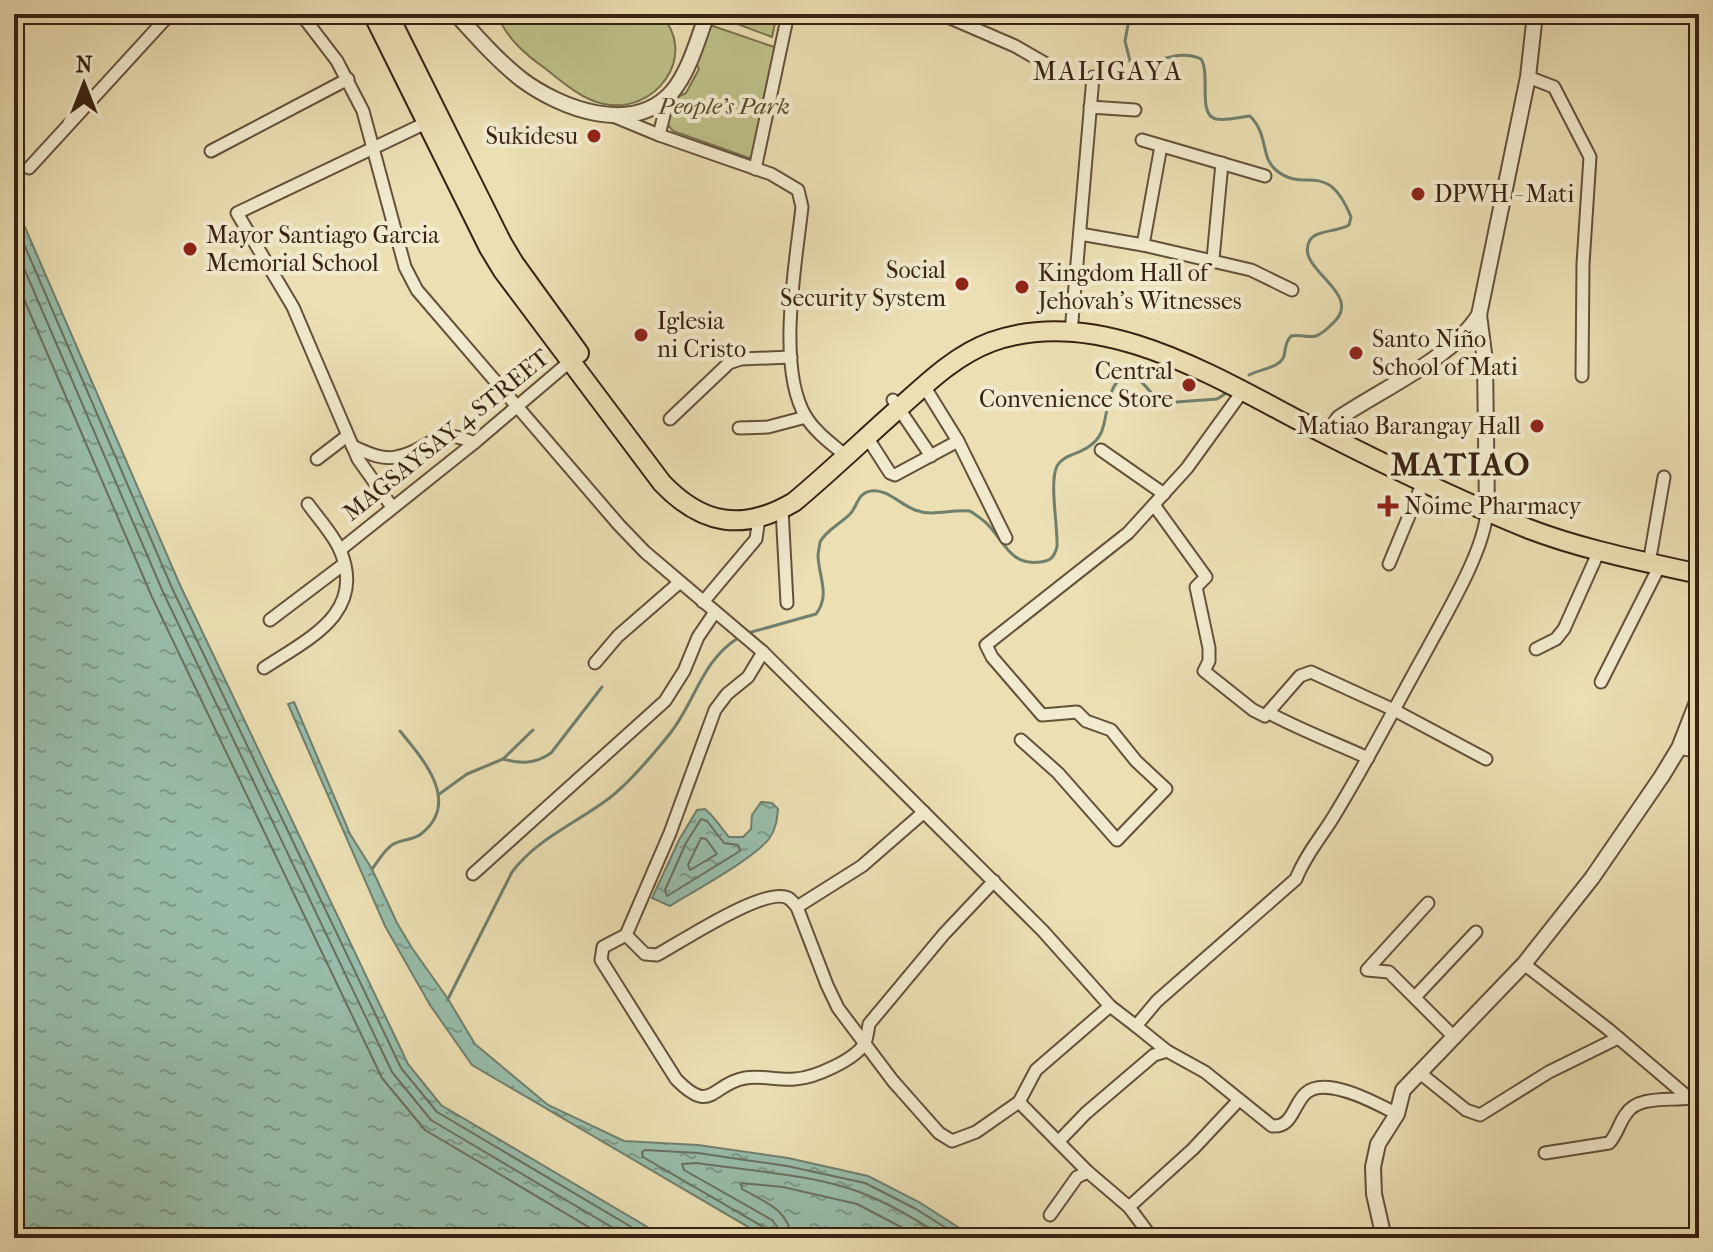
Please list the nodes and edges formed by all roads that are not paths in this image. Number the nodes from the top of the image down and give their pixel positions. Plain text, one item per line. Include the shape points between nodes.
1 (21, 14) edge
2 (170, 14) edge
3 (301, 14) edge
4 (373, 14) edge
5 (388, 14) edge
6 (456, 14) edge
7 (707, 14) edge
8 (814, 14) edge
9 (941, 14) edge
10 (1535, 14) edge
11 (788, 16) edge
12 (14, 25) edge
13 (1048, 65) dead end
14 (1093, 77) dead end
15 (1528, 77) junction
16 (348, 79) junction
17 (669, 95) junction
18 (1090, 107) junction
19 (1135, 110) dead end
20 (611, 115) junction
21 (434, 120) junction
22 (659, 135) junction
23 (1142, 140) dead end
24 (1161, 146) junction
25 (374, 147) junction
26 (211, 151) dead end
27 (1222, 163) junction
28 (29, 168) dead end
29 (755, 169) junction
30 (1265, 176) dead end
31 (1080, 234) junction
32 (1143, 245) junction
33 (1213, 259) junction
34 (1292, 290) dead end
35 (1479, 315) junction
36 (1071, 327) junction
37 (978, 342) junction
38 (575, 357) junction
39 (791, 357) junction
40 (1582, 376) dead end
41 (924, 386) junction
42 (1242, 392) junction
43 (896, 404) junction
44 (517, 406) junction
45 (806, 417) junction
46 (670, 419) dead end
47 (739, 428) dead end
48 (1330, 430) junction
49 (867, 437) junction
50 (350, 441) junction
51 (958, 441) junction
52 (474, 443) junction
53 (1101, 450) dead end
54 (842, 453) junction
55 (931, 456) junction
56 (317, 459) dead end
57 (1664, 477) dead end
58 (1423, 482) junction
59 (1164, 494) junction
60 (308, 504) dead end
61 (1487, 504) junction
62 (1154, 505) junction
63 (392, 507) junction
64 (782, 509) junction
65 (759, 518) junction
66 (1006, 538) dead end
67 (340, 550) junction
68 (1599, 551) junction
69 (1656, 559) junction
70 (1699, 563) edge
71 (344, 564) junction
72 (1389, 564) dead end
73 (1699, 574) edge
74 (680, 582) junction
75 (703, 602) junction
76 (787, 603) dead end
77 (715, 612) junction
78 (270, 620) dead end
79 (1536, 649) dead end
80 (763, 652) junction
81 (595, 663) dead end
82 (264, 668) dead end
83 (1601, 682) dead end
84 (1699, 697) edge
85 (1394, 710) junction
86 (1269, 713) junction
87 (1021, 740) dead end
88 (1679, 748) junction
89 (1699, 752) edge
90 (1368, 758) junction
91 (1486, 759) dead end
92 (924, 812) junction
93 (473, 874) dead end
94 (994, 881) junction
95 (1428, 903) dead end
96 (797, 907) junction
97 (1476, 932) dead end
98 (626, 935) junction
99 (1524, 964) junction
100 (1415, 997) junction
101 (1110, 1006) junction
102 (1136, 1026) junction
103 (1453, 1036) junction
104 (1618, 1038) junction
105 (865, 1043) junction
106 (1167, 1051) junction
107 (1420, 1073) junction
108 (1238, 1101) junction
109 (1019, 1102) junction
110 (1397, 1114) junction
111 (1059, 1141) junction
112 (1545, 1153) dead end
113 (1088, 1172) junction
114 (1129, 1207) junction
115 (1050, 1215) dead end
116 (1152, 1238) edge
117 (1384, 1238) edge

1 - 12 street
2 - 28 street
3 - 16 street
4 - 21 main road
5 - 21 main road
6 - 20 street via 539,91 571,106
7 - 17 street
8 - 11 street
9 - 13 street
10 - 15 street
11 - 29 street
14 - 18 street
15 - 35 street
15 - 40 street via 1554,87 1590,157
16 - 25 street
16 - 26 street
17 - 20 street via 642,111
17 - 22 street
18 - 19 street
18 - 31 street
20 - 22 street
21 - 25 street
21 - 38 main road via 514,263
22 - 29 street
23 - 24 street
24 - 27 street
24 - 32 street
25 - 44 street via 410,279
25 - 50 street via 237,213 288,296
27 - 30 street
27 - 33 street
29 - 39 street via 789,182 801,197
31 - 32 street
31 - 36 street
32 - 33 street
33 - 34 street
35 - 48 street via 1454,343 1339,418
35 - 61 street via 1485,361
36 - 37 main road via 1015,324
36 - 42 main road via 1144,347
36 - 48 main road via 1107,325 1160,341
37 - 41 main road
37 - 43 main road via 946,353
38 - 44 street, MAGSAYSAY 4 STREET
38 - 54 main road via 670,476 687,494 714,508 740,511 768,505
38 - 65 main road via 680,503 711,518
39 - 45 street via 794,387
39 - 46 street via 729,363
41 - 43 main road
41 - 51 street
42 - 48 main road
42 - 59 street
43 - 49 main road
43 - 54 main road
43 - 55 street
44 - 52 street, MAGSAYSAY 4 STREET
44 - 74 street via 619,525
45 - 47 street
45 - 54 street
48 - 58 main road
48 - 61 main road
49 - 54 main road
49 - 55 street via 892,475
50 - 52 street via 373,455 393,458 440,437
50 - 56 street
50 - 63 street
51 - 55 street
51 - 66 street
52 - 63 street, MAGSAYSAY 4 STREET
53 - 59 street
54 - 64 main road via 823,478
57 - 69 street
58 - 61 main road
58 - 72 street
59 - 62 street
60 - 67 street
61 - 68 main road via 1528,529
61 - 69 main road
61 - 85 street via 1485,528 1460,584
62 - 86 street via 1206,577 1196,587 1209,648 1204,671 1253,710
62 - 87 street via 1095,561 986,645 1042,715 1077,712 1111,730 1166,789 1117,840
63 - 67 street, MAGSAYSAY 4 STREET
64 - 65 main road
64 - 76 street
65 - 75 street via 756,539
67 - 71 street
68 - 69 main road
68 - 79 street via 1564,629
69 - 70 main road
69 - 73 main road
69 - 83 street
71 - 78 street
71 - 82 street via 346,598 333,618
74 - 75 street
74 - 81 street
75 - 77 street
77 - 80 street
77 - 93 street via 665,701
80 - 92 street
80 - 98 street via 748,677 715,710
84 - 88 street
85 - 86 street via 1311,672 1300,676
85 - 90 street
85 - 91 street
86 - 90 street
88 - 89 street
88 - 99 street via 1592,878
90 - 102 street via 1296,879 1157,1001
92 - 94 street
92 - 96 street via 862,866
94 - 101 street
94 - 105 street via 869,1024
95 - 100 street via 1367,970 1389,972
96 - 98 street via 787,897 752,902 657,955 645,954
96 - 105 street via 838,1008
97 - 100 street
98 - 105 street via 603,947 601,960 676,1079 698,1097 744,1078 796,1080 844,1063
99 - 103 street
99 - 104 street
100 - 103 street
101 - 102 street
101 - 109 street via 1036,1070
102 - 106 street
103 - 107 street
104 - 107 street via 1480,1115
104 - 112 street via 1689,1098 1635,1105 1609,1143
105 - 109 street via 947,1140 976,1132
106 - 108 street via 1205,1072
106 - 111 street via 1154,1055
107 - 110 street via 1403,1090
108 - 110 street via 1266,1124 1279,1127 1315,1088 1362,1096
108 - 114 street
109 - 111 street
110 - 117 street via 1378,1144 1373,1167
111 - 113 street
113 - 114 street
113 - 115 street via 1077,1177
114 - 116 street

